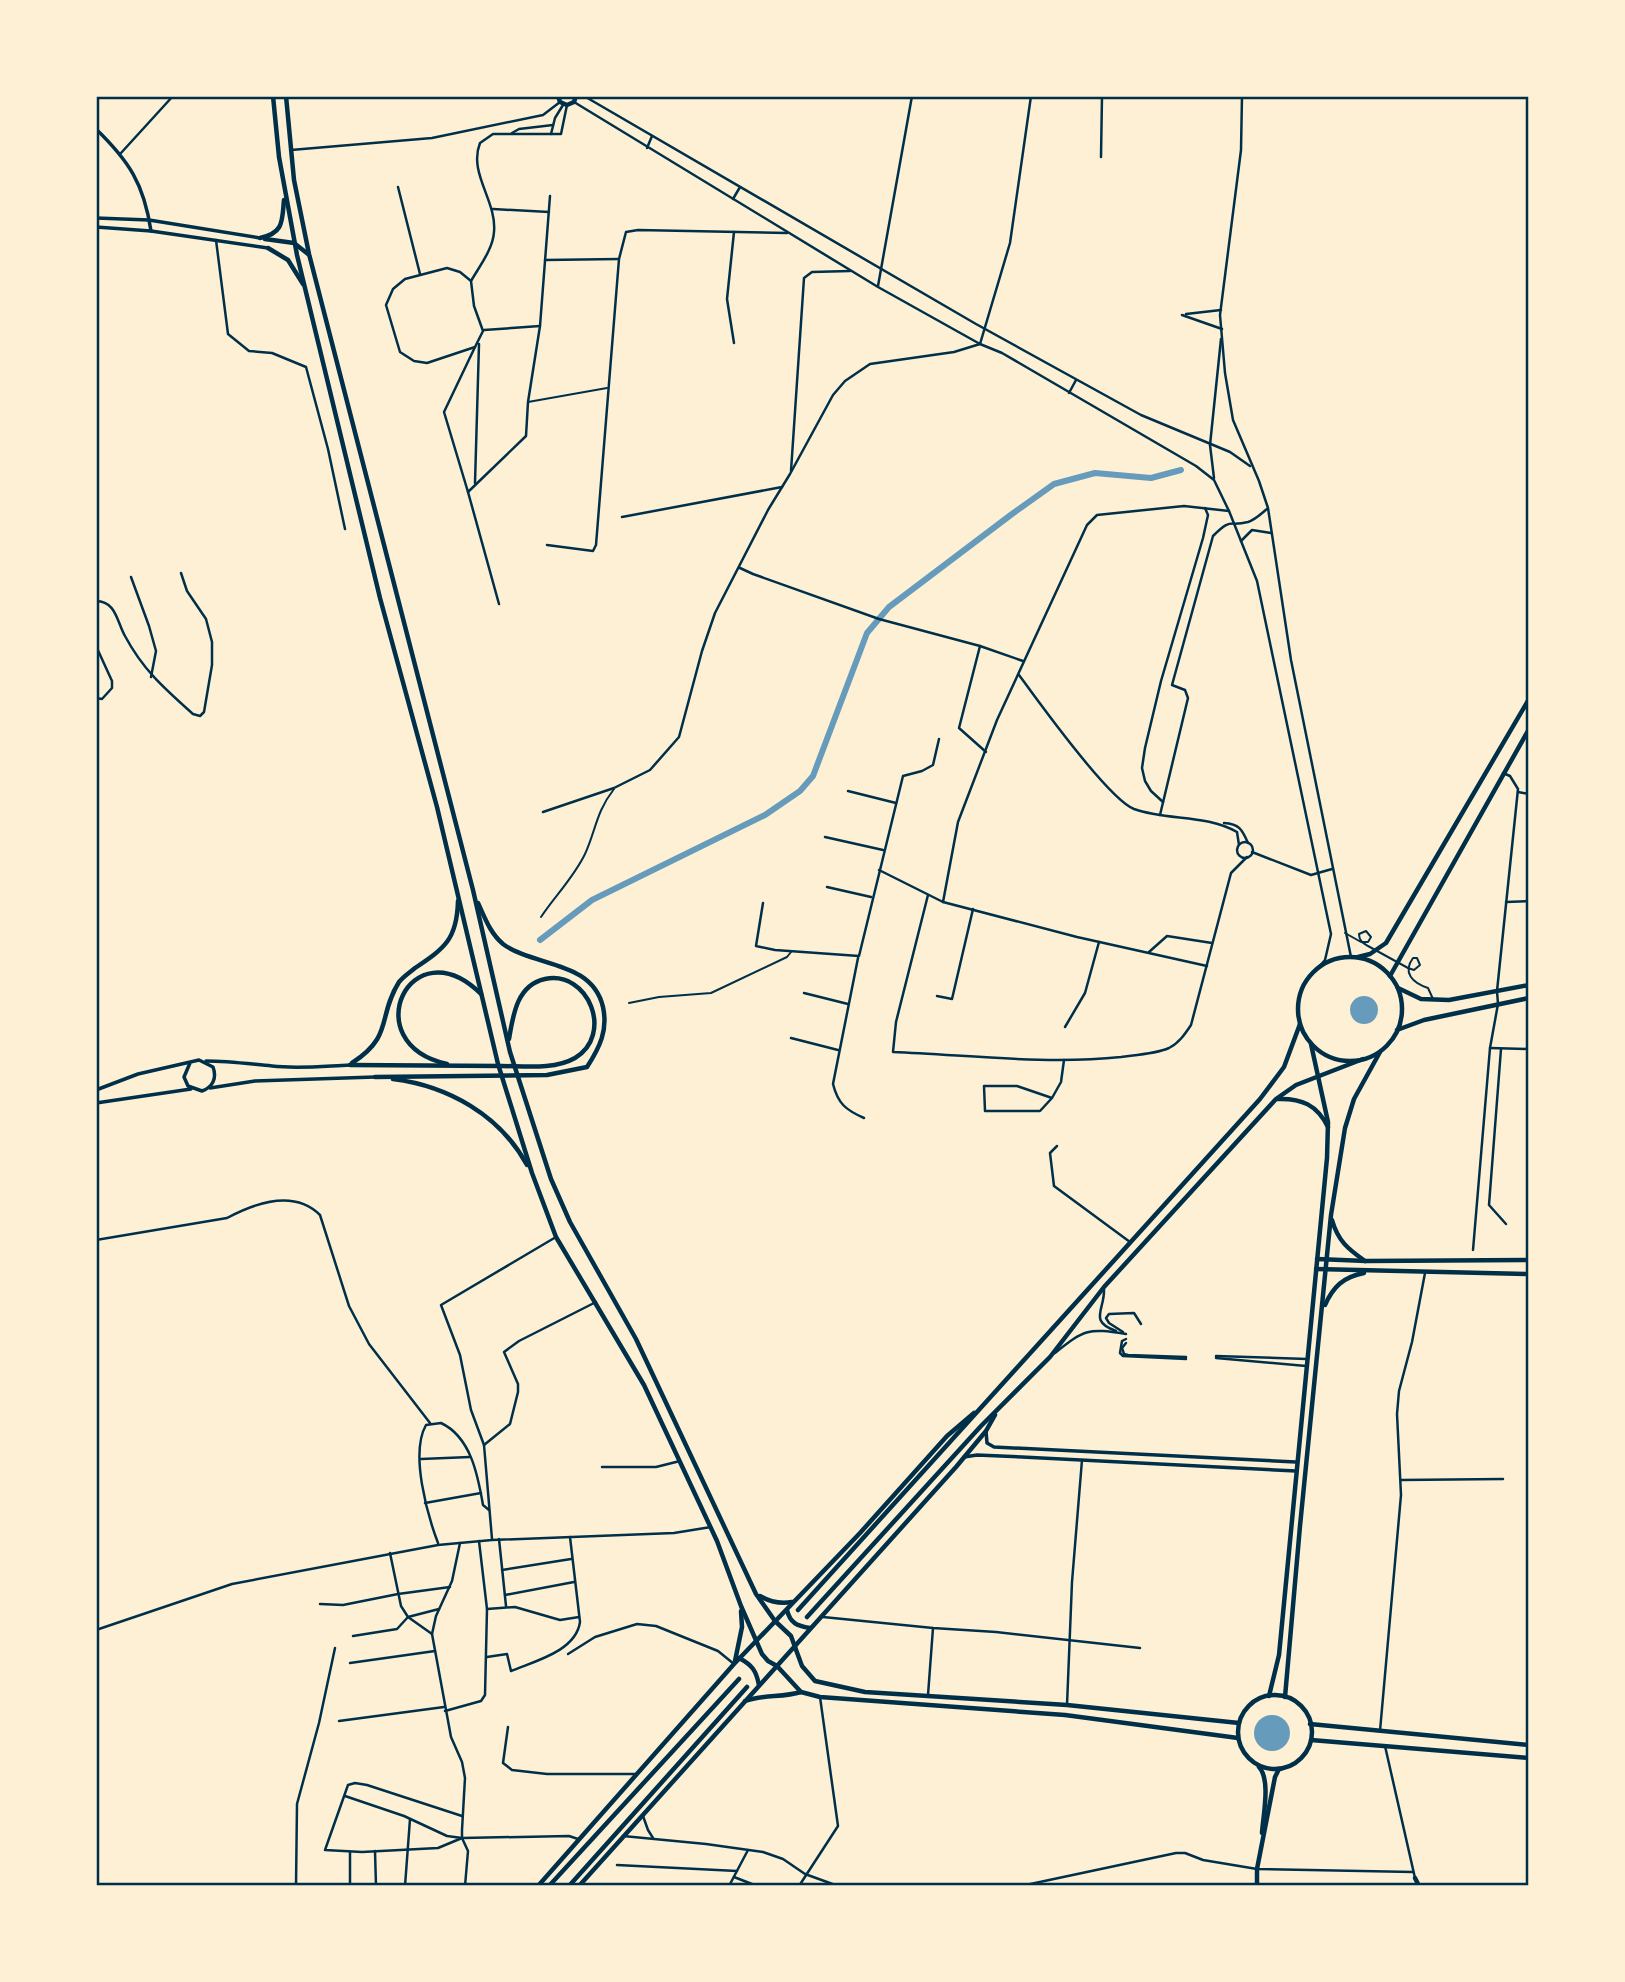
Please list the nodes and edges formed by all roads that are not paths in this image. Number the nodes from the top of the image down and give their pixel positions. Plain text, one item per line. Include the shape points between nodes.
1 (173, 96) edge
2 (273, 96) edge
3 (287, 96) edge
4 (576, 96) edge
5 (584, 96) edge
6 (912, 96) edge
7 (1031, 96) edge
8 (1102, 96) edge
9 (1242, 96) edge
10 (591, 98) edge
11 (562, 102) edge
12 (574, 102) junction
13 (553, 125) junction
14 (96, 129) edge
15 (509, 134) junction
16 (551, 134) junction
17 (652, 136) junction
18 (647, 148) junction
19 (290, 150) junction
20 (121, 153) junction
21 (1101, 157) dead end
22 (398, 187) dead end
23 (740, 187) junction
24 (285, 194) junction
25 (550, 196) dead end
26 (733, 199) junction
27 (492, 209) junction
28 (549, 212) junction
29 (96, 218) edge
30 (149, 220) junction
31 (96, 228) edge
32 (151, 231) junction
33 (734, 232) junction
34 (790, 233) junction
35 (260, 238) junction
36 (216, 240) junction
37 (294, 243) junction
38 (268, 248) joint
39 (309, 254) junction
40 (618, 259) junction
41 (545, 260) junction
42 (881, 270) junction
43 (853, 271) junction
44 (420, 274) junction
45 (471, 281) junction
46 (304, 285) junction
47 (878, 287) junction
48 (1221, 310) junction
49 (540, 326) junction
50 (1222, 328) junction
51 (985, 329) junction
52 (483, 331) junction
53 (479, 340) junction
54 (734, 343) dead end
55 (980, 344) junction
56 (475, 347) junction
57 (1076, 380) junction
58 (607, 388) junction
59 (1069, 393) junction
60 (528, 402) junction
61 (1210, 445) junction
62 (1252, 468) junction
63 (790, 474) junction
64 (1214, 480) junction
65 (475, 483) junction
66 (782, 486) junction
67 (468, 492) junction
68 (1205, 508) junction
69 (1268, 508) junction
70 (1229, 511) junction
71 (622, 517) dead end
72 (1233, 522) junction
73 (345, 529) dead end
74 (1271, 533) junction
75 (1241, 541) junction
76 (547, 545) dead end
77 (740, 568) junction
78 (181, 573) dead end
79 (131, 577) dead end
80 (96, 601) edge
81 (499, 604) dead end
82 (96, 646) edge
83 (980, 646) junction
84 (1023, 661) junction
85 (1018, 675) junction
86 (151, 677) junction
87 (96, 698) edge
88 (1529, 699) edge
89 (1529, 729) edge
90 (939, 739) dead end
91 (986, 752) junction
92 (1503, 773) junction
93 (614, 788) junction
94 (848, 791) dead end
95 (1517, 792) junction
96 (1529, 794) edge
97 (1163, 802) junction
98 (896, 803) junction
99 (543, 812) dead end
100 (1160, 815) junction
101 (1220, 822) junction
102 (825, 837) dead end
103 (1248, 843) junction
104 (1238, 845) junction
105 (884, 851) junction
106 (1252, 852) junction
107 (1247, 857) junction
108 (1332, 869) junction
109 (879, 870) junction
110 (1319, 874) junction
111 (827, 887) dead end
112 (473, 890) junction
113 (458, 893) junction
114 (928, 895) junction
115 (873, 898) junction
116 (1529, 901) edge
117 (943, 902) junction
118 (1506, 902) junction
119 (762, 903) dead end
120 (973, 909) junction
121 (541, 917) dead end
122 (1345, 933) junction
123 (1099, 942) junction
124 (1212, 943) junction
125 (792, 951) junction
126 (1149, 952) junction
127 (859, 956) junction
128 (1353, 957) junction
129 (1207, 966) junction
130 (1318, 968) junction
131 (1390, 976) junction
132 (1529, 985) edge
133 (1398, 988) junction
134 (1497, 991) junction
135 (804, 993) dead end
136 (483, 996) junction
137 (937, 996) dead end
138 (1529, 998) edge
139 (1434, 1000) junction
140 (629, 1003) dead end
141 (848, 1004) junction
142 (1498, 1004) junction
143 (1300, 1024) junction
144 (1065, 1027) dead end
145 (1397, 1030) junction
146 (791, 1038) dead end
147 (508, 1042) junction
148 (1311, 1044) junction
149 (1490, 1048) junction
150 (838, 1049) junction
151 (1502, 1049) junction
152 (1529, 1049) edge
153 (1380, 1052) junction
154 (1363, 1059) junction
155 (1064, 1060) junction
156 (205, 1061) junction
157 (190, 1063) junction
158 (350, 1065) junction
159 (462, 1066) junction
160 (1318, 1075) junction
161 (375, 1077) junction
162 (208, 1088) junction
163 (192, 1089) junction
164 (96, 1090) edge
165 (1052, 1098) junction
166 (1276, 1099) junction
167 (96, 1103) edge
168 (864, 1118) dead end
169 (1328, 1127) junction
170 (1057, 1146) dead end
171 (532, 1173) junction
172 (1331, 1215) junction
173 (1506, 1224) dead end
174 (556, 1237) junction
175 (96, 1240) edge
176 (1130, 1242) junction
177 (1473, 1250) dead end
178 (1317, 1259) junction
179 (1327, 1259) junction
180 (1529, 1260) edge
181 (1366, 1261) junction
182 (1316, 1269) junction
183 (1326, 1270) junction
184 (1375, 1271) junction
185 (1425, 1273) junction
186 (1529, 1274) edge
187 (1104, 1287) junction
188 (596, 1302) junction
189 (1322, 1310) junction
190 (1141, 1324) dead end
191 (1126, 1334) junction
192 (1126, 1341) dead end
193 (1050, 1357) junction
194 (1186, 1358) dead end
195 (1307, 1359) junction
196 (1306, 1366) junction
197 (989, 1400) junction
198 (1000, 1406) junction
199 (430, 1423) junction
200 (986, 1432) junction
201 (484, 1445) junction
202 (470, 1457) junction
203 (964, 1457) junction
204 (420, 1458) junction
205 (1082, 1460) junction
206 (680, 1461) junction
207 (1296, 1462) junction
208 (1307, 1463) junction
209 (602, 1467) dead end
210 (1296, 1471) junction
211 (1306, 1472) junction
212 (1503, 1479) dead end
213 (1401, 1480) junction
214 (481, 1493) junction
215 (425, 1503) junction
216 (489, 1510) junction
217 (710, 1527) junction
218 (570, 1537) junction
219 (499, 1539) junction
220 (492, 1540) junction
221 (479, 1541) junction
222 (460, 1543) junction
223 (438, 1545) junction
224 (390, 1553) junction
225 (571, 1559) junction
226 (502, 1570) junction
227 (575, 1581) junction
228 (450, 1587) junction
229 (398, 1594) junction
230 (756, 1594) junction
231 (505, 1595) junction
232 (793, 1602) junction
233 (320, 1604) dead end
234 (506, 1606) junction
235 (741, 1606) junction
236 (439, 1609) junction
237 (487, 1609) junction
238 (787, 1609) junction
239 (798, 1610) dead end
240 (408, 1617) junction
241 (579, 1617) junction
242 (807, 1617) dead end
243 (820, 1617) junction
244 (775, 1621) junction
245 (810, 1628) junction
246 (933, 1629) junction
247 (96, 1630) edge
248 (432, 1634) junction
249 (353, 1636) dead end
250 (757, 1640) junction
251 (1070, 1641) junction
252 (795, 1647) junction
253 (335, 1648) dead end
254 (1140, 1648) dead end
255 (435, 1651) junction
256 (568, 1654) dead end
257 (487, 1657) junction
258 (739, 1658) junction
259 (350, 1663) dead end
260 (734, 1664) junction
261 (777, 1666) junction
262 (739, 1679) dead end
263 (759, 1685) junction
264 (747, 1687) dead end
265 (801, 1692) junction
266 (928, 1696) junction
267 (1269, 1696) junction
268 (820, 1697) junction
269 (1285, 1697) junction
270 (744, 1701) junction
271 (1067, 1705) junction
272 (445, 1709) junction
273 (339, 1721) dead end
274 (1239, 1723) junction
275 (1310, 1724) junction
276 (508, 1727) dead end
277 (1380, 1732) junction
278 (1238, 1738) junction
279 (1311, 1740) junction
280 (1529, 1745) edge
281 (1385, 1746) junction
282 (1529, 1758) edge
283 (1257, 1765) junction
284 (1279, 1769) junction
285 (635, 1774) junction
286 (345, 1796) junction
287 (643, 1813) junction
288 (463, 1816) junction
289 (410, 1819) junction
290 (622, 1836) junction
291 (462, 1838) junction
292 (653, 1838) junction
293 (578, 1839) junction
294 (407, 1849) junction
295 (748, 1850) junction
296 (375, 1851) junction
297 (350, 1852) junction
298 (617, 1865) dead end
299 (1257, 1869) junction
300 (737, 1871) junction
301 (805, 1874) junction
302 (1414, 1875) junction
303 (734, 1877) junction
304 (296, 1886) edge
305 (350, 1886) edge
306 (376, 1886) edge
307 (405, 1886) edge
308 (465, 1886) edge
309 (538, 1886) edge
310 (549, 1886) edge
311 (569, 1886) edge
312 (579, 1886) edge
313 (729, 1886) edge
314 (757, 1886) edge
315 (799, 1886) edge
316 (838, 1886) edge
317 (1021, 1886) edge
318 (1257, 1886) edge
319 (1417, 1886) edge

1 - 20 street
2 - 24 main road
3 - 19 main road
4 - 12 main road
5 - 10 street
6 - 42 street
7 - 51 street via 1010,243
8 - 21 street
9 - 48 street via 1241,150
10 - 17 street
11 - 12 main road
11 - 13 street
11 - 16 street via 561,134
11 - 19 street via 543,115 432,138
12 - 18 street
13 - 15 street
13 - 16 street
14 - 20 street
15 - 16 street
15 - 27 street via 489,135 478,148 478,171
17 - 18 street
17 - 23 street
18 - 26 street
19 - 39 main road
20 - 30 street via 137,182
22 - 44 street
23 - 26 street
23 - 42 street
24 - 35 main road via 282,223 275,233
24 - 37 main road
25 - 28 street
26 - 34 street
27 - 28 street
27 - 45 street via 495,235
28 - 41 street
29 - 30 street
30 - 32 street
30 - 35 street
31 - 32 street
32 - 36 street
33 - 34 street
33 - 40 street via 631,230 626,232
33 - 54 street via 727,299
34 - 43 street
35 - 37 main road
36 - 38 street
36 - 73 street via 228,334 249,351 272,353 306,367
37 - 39 main road
37 - 46 main road
38 - 46 main road via 288,260
39 - 112 main road
40 - 41 street
40 - 58 street
41 - 49 street
42 - 47 street
42 - 51 street
43 - 47 street
43 - 63 street via 812,272 804,278
44 - 45 street via 447,268
44 - 56 street via 393,289 386,305 400,352 414,362 428,363
45 - 52 street
46 - 113 main road
47 - 55 street
48 - 50 street
48 - 50 street via 1182,315
49 - 52 street
49 - 60 street
50 - 61 street
50 - 62 street via 1233,420
51 - 55 street
51 - 57 street
52 - 53 street
53 - 56 street
53 - 65 street
55 - 59 street
55 - 63 street via 858,370 833,395
56 - 67 street via 444,412
57 - 59 street
57 - 61 street
58 - 60 street
58 - 76 street via 596,545 593,551
59 - 64 street
60 - 65 street via 526,436
61 - 62 street
61 - 64 street
62 - 69 street
63 - 66 street
64 - 70 street
65 - 67 street
66 - 71 street
66 - 77 street
67 - 81 street
68 - 70 street
68 - 84 street via 1184,506 1097,516 1087,525
68 - 97 street via 1203,538 1161,681 1142,768 1151,791
69 - 72 street via 1247,522
69 - 74 street
70 - 72 street
72 - 75 street
72 - 97 street via 1213,536 1172,685 1185,690 1188,698
74 - 75 street via 1251,530
74 - 108 street
75 - 110 street via 1257,581
77 - 83 street via 871,616
77 - 93 street via 715,614 679,737 650,770
78 - 86 street via 206,619 212,642 204,712 193,714
79 - 86 street via 156,651
80 - 86 street via 111,606
82 - 87 street via 112,688 102,699
83 - 84 street
83 - 91 street via 959,728
84 - 85 street
85 - 91 street
85 - 100 street via 1115,795 1131,808
88 - 128 main road via 1386,943 1370,954
89 - 92 main road
90 - 98 street via 933,765 902,776
91 - 117 street via 958,822
92 - 95 street via 1510,776
92 - 131 main road
93 - 99 street
93 - 121 street via 575,872
94 - 98 street
95 - 96 street
95 - 118 street
97 - 100 street
98 - 105 street
100 - 101 street
101 - 103 street via 1241,828
101 - 104 street via 1237,832
102 - 105 street
103 - 104 street
103 - 106 street
104 - 107 street via 1238,854
105 - 109 street
106 - 107 street
106 - 110 street
107 - 124 street via 1231,873
108 - 110 street
108 - 122 street
109 - 114 street
109 - 115 street
110 - 130 street via 1331,934 1325,960
111 - 115 street
112 - 147 main road
112 - 161 main road via 491,931 502,943 586,978 600,996 605,1020 601,1044 587,1066 565,1073
113 - 136 main road
113 - 158 main road via 453,934 437,954 404,976 377,1042
114 - 117 street
114 - 155 street via 896,1022 893,1052
115 - 127 street
116 - 118 street
117 - 120 street
118 - 134 street
119 - 125 street via 756,946
120 - 123 street
120 - 137 street via 952,999
122 - 128 street
122 - 139 street via 1362,942 1368,942 1370,933 1359,934 1362,943 1368,947 1414,970 1420,961 1413,958 1409,964 1409,975 1428,988
123 - 126 street
123 - 144 street via 1085,993
124 - 126 street via 1167,936
124 - 129 street
125 - 127 street
125 - 140 street via 711,993
126 - 129 street
127 - 141 street
128 - 130 main road
128 - 131 main road via 1368,960
129 - 155 street via 1191,1025 1168,1048
130 - 143 main road via 1300,993
131 - 133 main road
132 - 134 main road
133 - 139 main road
133 - 145 main road
134 - 139 main road
134 - 142 street
135 - 141 street
136 - 159 main road via 470,983 444,972 428,973 410,984 399,1001 400,1028 414,1048 428,1058
136 - 171 main road via 498,1064
138 - 142 main road
141 - 150 street
142 - 145 main road
142 - 149 street
143 - 148 main road
143 - 176 main road via 1284,1067 1260,1099
145 - 153 main road
146 - 150 street
147 - 159 main road via 514,1010 525,990 537,981 565,981 589,998 595,1015 592,1035 582,1053 565,1062
147 - 230 main road via 551,1179 570,1222 636,1339
148 - 154 main road via 1335,1059
148 - 160 main road
149 - 151 street
149 - 177 street
150 - 168 street via 835,1092 845,1110
151 - 152 street
151 - 173 street via 1489,1205
153 - 154 main road
153 - 172 main road via 1354,1098
154 - 160 main road
155 - 165 street via 1061,1082
156 - 157 street
156 - 158 street via 298,1068
156 - 162 street via 215,1072
157 - 163 street via 184,1077
157 - 164 street via 138,1074
158 - 159 main road
160 - 166 main road
160 - 169 main road
161 - 162 street
161 - 171 main road via 428,1086 473,1108 502,1131
162 - 163 street
163 - 167 street
165 - 165 street via 1017,1086 984,1086 985,1111 1040,1111
166 - 169 main road via 1312,1105
166 - 187 main road
169 - 178 main road
170 - 176 street via 1050,1153 1054,1186
171 - 174 main road
172 - 179 main road
172 - 181 main road via 1344,1246
174 - 188 main road
174 - 201 street via 442,1305
175 - 199 street via 227,1218 266,1202 310,1205 320,1215 349,1306 369,1344
176 - 197 main road
178 - 179 main road
178 - 182 main road
179 - 181 main road
179 - 183 main road
180 - 181 main road
182 - 183 main road
182 - 195 main road
183 - 184 main road
183 - 189 main road
184 - 185 main road
184 - 189 main road via 1338,1284
185 - 186 main road
185 - 213 street via 1399,1391
187 - 191 street via 1099,1317 1103,1326
187 - 193 main road
188 - 201 street via 504,1353 519,1392 510,1424
188 - 206 main road via 645,1385
189 - 208 main road
190 - 191 street via 1134,1312 1109,1314 1109,1323
191 - 193 street via 1087,1330
192 - 194 street via 1120,1346 1123,1356
193 - 198 main road
195 - 196 main road
195 - 196 street via 1216,1357
196 - 207 main road
197 - 232 main road via 947,1436
197 - 239 main road
198 - 200 main road
198 - 242 main road
199 - 202 street via 452,1430
199 - 204 street via 423,1429
200 - 203 main road
200 - 207 street via 987,1443 994,1447
201 - 216 street
202 - 204 street
202 - 214 street
203 - 205 street
203 - 243 main road
204 - 215 street
205 - 210 street
205 - 251 street
206 - 209 street via 656,1467
206 - 217 main road
207 - 208 main road
207 - 210 main road
208 - 211 main road
210 - 211 main road
210 - 267 main road via 1279,1655
211 - 269 main road
212 - 213 street
213 - 277 street
214 - 215 street
214 - 216 street via 483,1506
215 - 223 street
216 - 220 street
217 - 218 street
217 - 235 main road
218 - 219 street
218 - 225 street
219 - 220 street
219 - 226 street
220 - 221 street
221 - 222 street
221 - 237 street
222 - 223 street
222 - 228 street
223 - 224 street
224 - 229 street
224 - 247 street via 232,1584
225 - 226 street
225 - 227 street
226 - 231 street
227 - 231 street
227 - 241 street
228 - 229 street
228 - 236 street
229 - 233 street via 344,1605
229 - 240 street
230 - 232 main road via 767,1601
230 - 244 main road
231 - 234 street
232 - 238 main road
234 - 237 street
234 - 241 street via 561,1620
235 - 250 main road
235 - 260 main road via 742,1627
236 - 240 street
236 - 248 street
237 - 257 street
238 - 244 main road
238 - 245 main road via 797,1626
240 - 248 street
240 - 249 street via 397,1629
241 - 257 street via 579,1630 562,1648 511,1671 507,1654
243 - 245 main road
243 - 246 street
244 - 250 main road
244 - 252 main road via 791,1636
245 - 252 main road
246 - 251 street
246 - 266 street
248 - 255 street
250 - 258 main road
250 - 261 main road via 768,1661
251 - 254 street
251 - 271 street
252 - 261 main road
252 - 266 main road via 815,1681 865,1692
253 - 304 street via 297,1804
255 - 259 street
255 - 272 street
256 - 260 street via 595,1637 637,1623 718,1651
257 - 272 street via 481,1701
258 - 260 main road
258 - 263 main road via 757,1672
260 - 285 main road
261 - 263 main road
261 - 265 main road
262 - 310 main road
263 - 270 main road
264 - 311 main road
265 - 268 main road
265 - 270 main road
266 - 271 main road
267 - 269 main road
267 - 274 main road via 1250,1705
268 - 278 main road via 1065,1715
268 - 301 street via 838,1826
269 - 275 main road via 1301,1707
270 - 287 main road
271 - 274 main road
272 - 273 street
272 - 288 street via 465,1777
274 - 278 main road
275 - 277 main road
275 - 279 main road
276 - 285 street via 503,1763 512,1770
277 - 280 main road
278 - 283 main road
279 - 281 main road
279 - 284 main road via 1296,1763
281 - 282 main road
281 - 302 street
283 - 284 main road
283 - 299 main road via 1265,1782
284 - 299 main road
285 - 293 main road
286 - 288 street via 348,1785 355,1783
286 - 289 street
286 - 297 street via 325,1850
287 - 290 main road
287 - 292 street
288 - 291 street
289 - 291 street
289 - 294 street
290 - 292 street
290 - 312 main road
291 - 293 street
291 - 294 street via 438,1848
291 - 308 street via 468,1851
292 - 295 street
293 - 309 main road
294 - 296 street
294 - 307 street
295 - 300 street
295 - 301 street via 773,1855
296 - 297 street
296 - 306 street
297 - 305 street
298 - 300 street
299 - 302 street
299 - 317 street via 1176,1853
299 - 318 main road
300 - 303 street
301 - 315 street
301 - 316 street
302 - 319 main road
303 - 313 street
303 - 314 street

